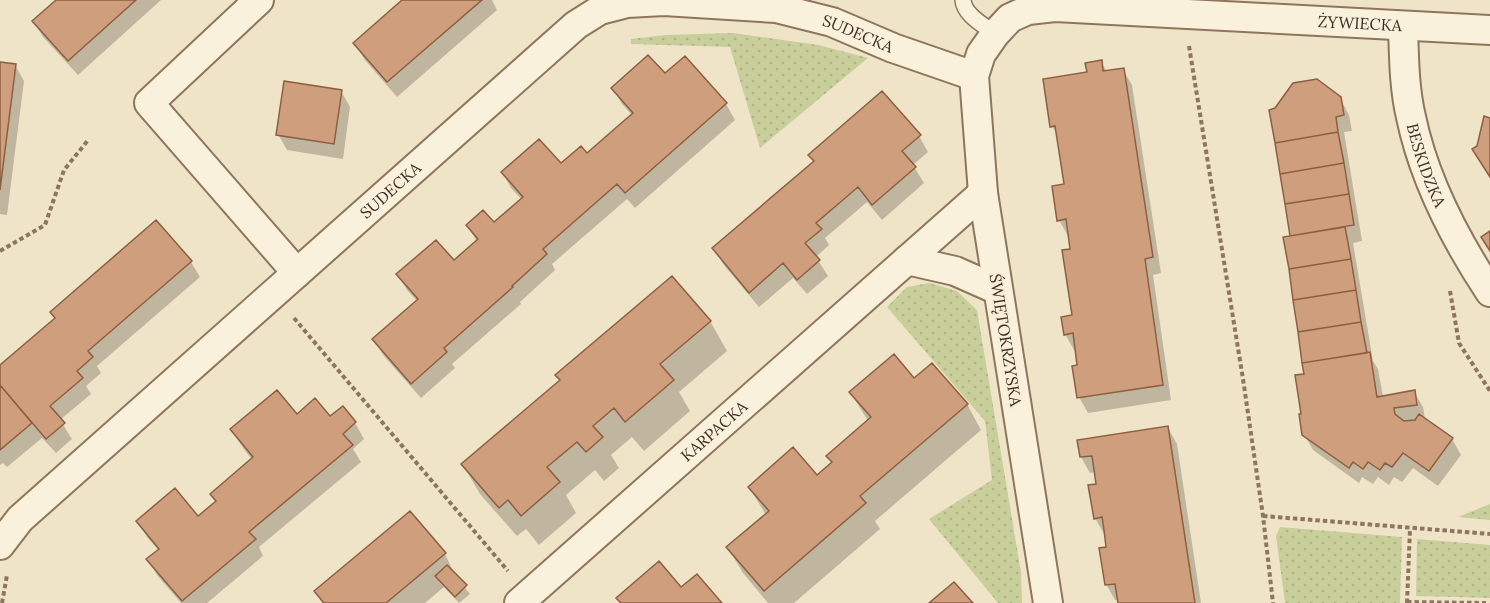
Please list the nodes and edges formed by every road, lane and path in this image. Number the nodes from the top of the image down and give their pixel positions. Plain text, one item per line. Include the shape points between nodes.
1 (258, 0) edge
2 (963, 0) edge
3 (795, 7) edge
4 (1229, 8) edge
5 (1188, 14) junction
6 (1403, 26) junction
7 (1490, 30) edge
8 (995, 34) junction
9 (974, 76) junction
10 (89, 139) dead end
11 (983, 193) junction
12 (0, 251) edge
13 (907, 260) junction
14 (297, 273) junction
15 (998, 290) junction
16 (1490, 292) edge
17 (274, 294) junction
18 (1263, 516) junction
19 (1410, 529) junction
20 (1490, 534) edge
21 (0, 545) edge
22 (524, 599) edge
23 (1048, 603) edge
24 (1273, 603) edge
25 (1407, 603) edge
26 (1486, 603) edge

1 - 14 street via 149,103
2 - 8 lane via 968,13
3 - 9 street, SUDECKA via 893,48
3 - 14 street, SUDECKA via 664,2 627,3 600,10 576,26
4 - 5 street
4 - 6 street, ŻYWIECKA
5 - 8 street via 1046,8 1010,18
5 - 18 path via 1189,53
6 - 7 street, ŻYWIECKA
6 - 16 street, BESKIDZKA via 1411,117 1422,159 1448,221
8 - 9 street via 981,54
9 - 11 street, ŚWIĘTOKRZYSKA
10 - 12 path via 64,170 45,225
11 - 13 street, KARPACKA
11 - 15 street, ŚWIĘTOKRZYSKA
13 - 15 street via 955,271
13 - 22 street, KARPACKA
14 - 17 street, SUDECKA
15 - 23 street, ŚWIĘTOKRZYSKA
17 - 21 street, SUDECKA via 20,519
17 - 22 path
18 - 19 path
18 - 24 path
19 - 20 path
19 - 25 path
25 - 26 path

